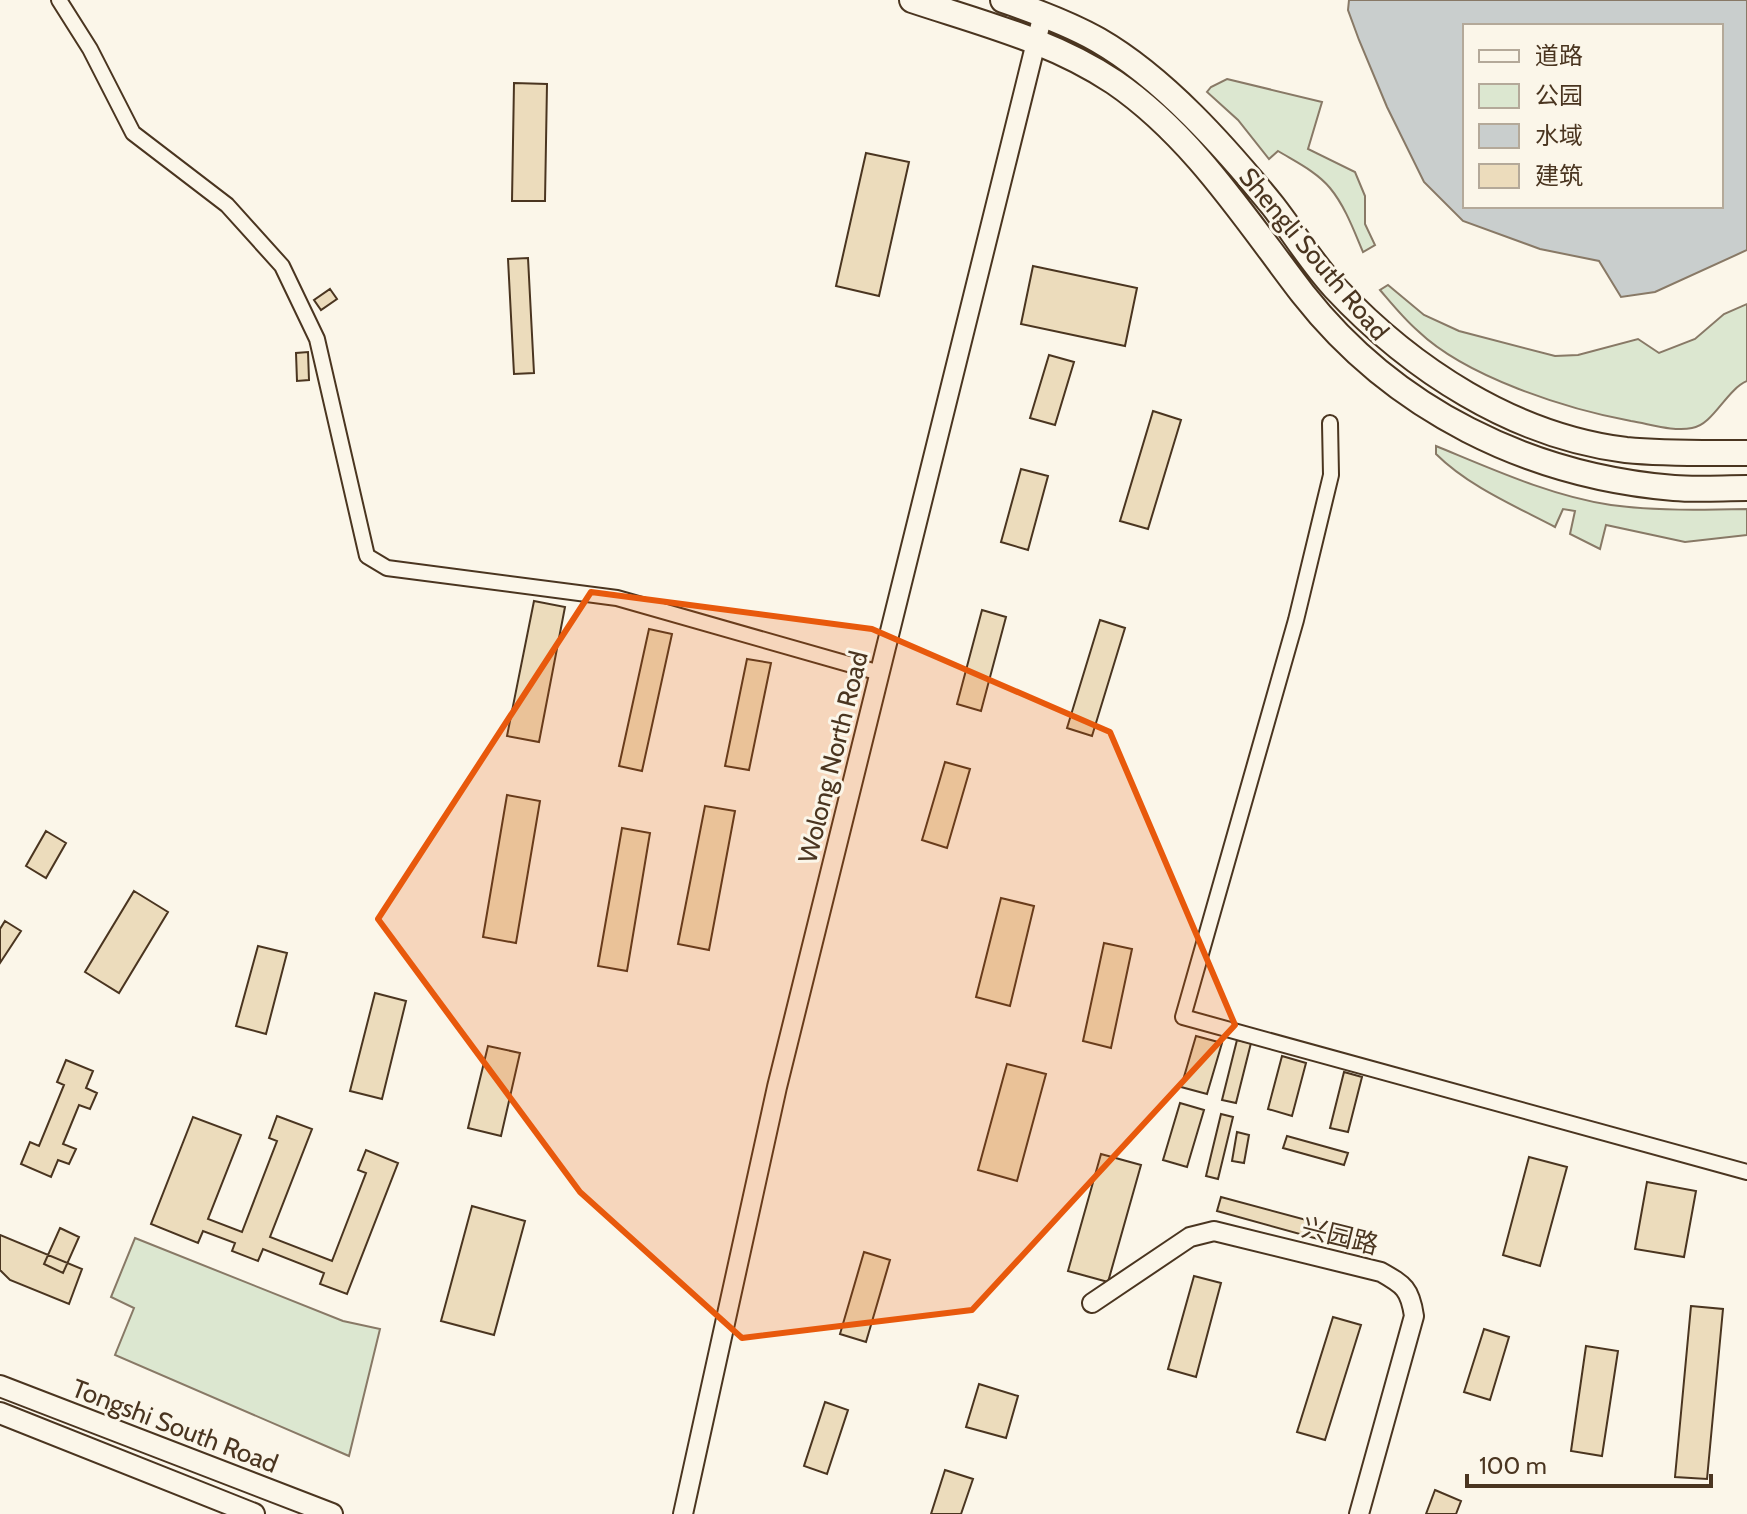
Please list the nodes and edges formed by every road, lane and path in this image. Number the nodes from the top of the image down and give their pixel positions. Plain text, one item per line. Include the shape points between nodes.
1 (59, 0) edge
2 (912, 0) edge
3 (1003, 0) edge
4 (1043, 14) junction
5 (1036, 42) junction
6 (1330, 423) dead end
7 (1747, 453) edge
8 (1747, 488) edge
9 (880, 673) junction
10 (1747, 1172) edge
11 (1092, 1303) dead end
12 (0, 1386) edge
13 (0, 1413) edge
14 (254, 1514) edge
15 (332, 1514) edge
16 (683, 1514) edge
17 (1359, 1514) edge

1 - 9 street via 133,133 227,205 282,266 317,339 367,556 387,568 617,598
2 - 5 main road, Shengli South Road
3 - 4 main road, Shengli South Road
4 - 5 street, Wolong North Road
4 - 7 main road, Shengli South Road via 1098,40 1165,90 1235,159 1335,288 1426,369 1529,425 1577,439 1624,450
5 - 8 main road, Shengli South Road via 1115,83 1154,115 1244,213 1336,333 1380,374 1440,416 1517,453 1616,480 1675,488
5 - 9 street, Wolong North Road
6 - 10 street via 1331,475 1296,620 1183,1017
9 - 16 street, Wolong North Road via 777,1087
11 - 17 street, 兴园路 via 1190,1237 1214,1231 1381,1272 1401,1283 1411,1295 1414,1316
12 - 15 main road, Tongshi South Road
13 - 14 main road, Tongshi South Road

